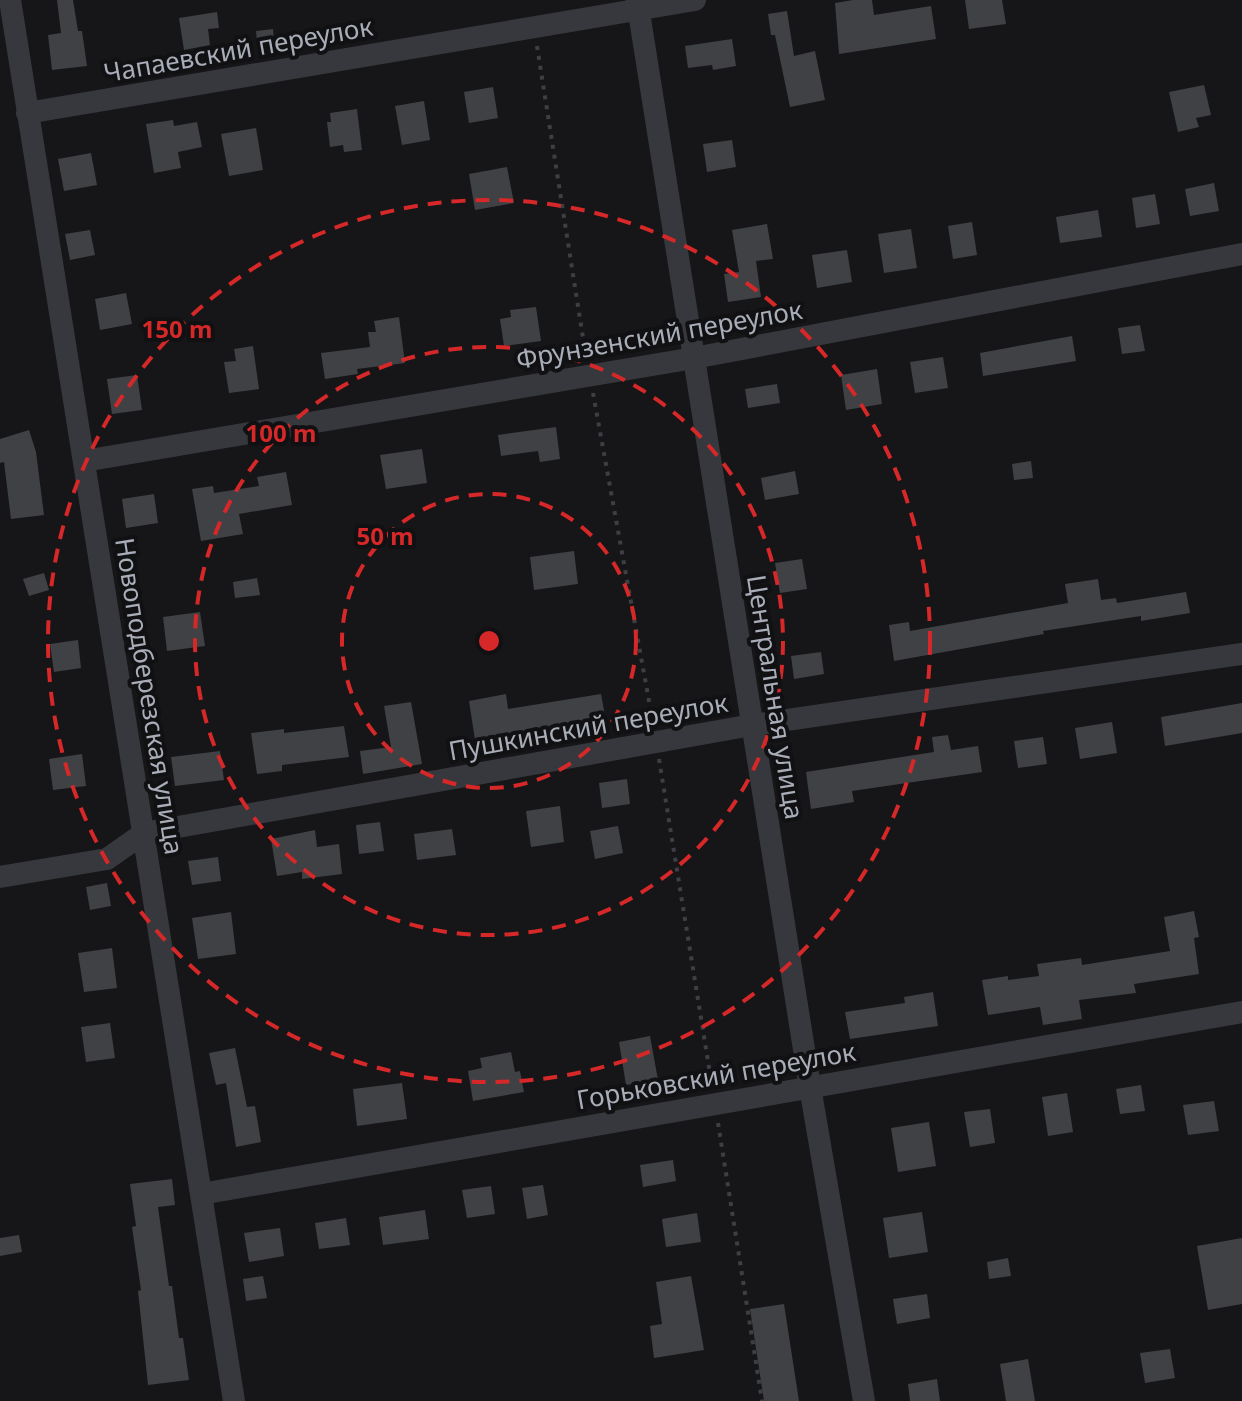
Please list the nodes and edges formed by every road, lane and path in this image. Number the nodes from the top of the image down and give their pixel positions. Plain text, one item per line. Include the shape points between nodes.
1 (10, 0) edge
2 (695, 0) edge
3 (638, 5) edge
4 (534, 28) junction
5 (27, 113) junction
6 (1242, 254) edge
7 (694, 358) junction
8 (589, 375) junction
9 (84, 461) junction
10 (1242, 654) edge
11 (752, 725) junction
12 (656, 742) junction
13 (144, 833) junction
14 (0, 877) edge
15 (1242, 1012) edge
16 (810, 1087) junction
17 (715, 1104) junction
18 (201, 1194) junction
19 (234, 1401) edge
20 (762, 1401) edge
21 (864, 1401) edge

1 - 5 street, Новоподберезская улица
2 - 3 street, Чапаевский переулок
3 - 4 street, Чапаевский переулок
3 - 7 street, Центральная улица
4 - 5 street, Чапаевский переулок
4 - 8 path
5 - 9 street, Новоподберезская улица
6 - 7 street, Фрунзенский переулок
7 - 8 street, Фрунзенский переулок
7 - 11 street, Центральная улица
8 - 9 street, Фрунзенский переулок
8 - 12 path
9 - 13 street, Новоподберезская улица
10 - 11 street, Пушкинский переулок
11 - 12 street, Пушкинский переулок
11 - 16 street, Центральная улица
12 - 13 street, Пушкинский переулок
12 - 17 path
13 - 14 street, Пушкинский переулок via 107,859
13 - 18 street, Новоподберезская улица
15 - 16 street, Горьковский переулок
16 - 17 street, Горьковский переулок
16 - 21 street, Центральная улица
17 - 18 street, Горьковский переулок
17 - 20 path
18 - 19 street, Новоподберезская улица

